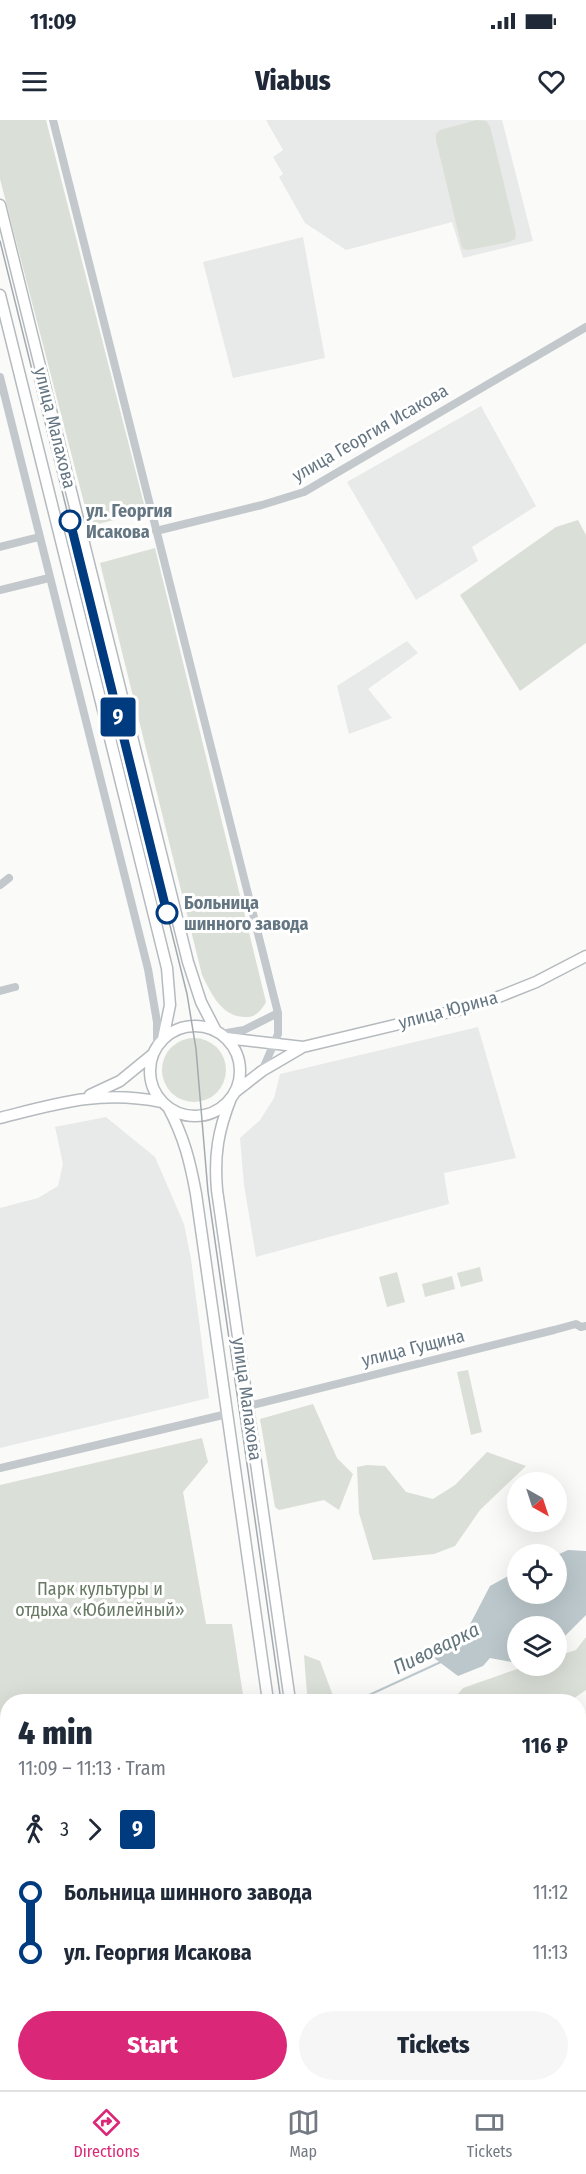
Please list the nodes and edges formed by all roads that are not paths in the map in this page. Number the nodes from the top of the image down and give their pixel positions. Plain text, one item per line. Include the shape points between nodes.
1 (53, 120) edge
2 (0, 205) edge
3 (0, 295) edge
4 (586, 327) edge
5 (0, 377) edge
6 (156, 531) junction
7 (39, 537) junction
8 (0, 547) edge
9 (49, 578) junction
10 (0, 590) edge
11 (9, 878) dead end
12 (0, 885) edge
13 (586, 956) edge
14 (15, 987) dead end
15 (0, 991) edge
16 (278, 1013) junction
17 (221, 1034) junction
18 (274, 1045) junction
19 (158, 1046) junction
20 (303, 1047) junction
21 (262, 1071) junction
22 (233, 1095) junction
23 (81, 1099) junction
24 (165, 1105) junction
25 (0, 1118) edge
26 (586, 1326) edge
27 (248, 1406) junction
28 (227, 1414) junction
29 (0, 1468) edge
30 (267, 1694) edge
31 (289, 1694) edge

1 - 6 street
2 - 17 main road, улица Малахова via 188,962 201,1002
3 - 19 main road, улица Малахова via 167,968 170,1005
4 - 6 street, улица Георгия Исакова via 304,492
5 - 7 street
6 - 16 street
7 - 8 street
7 - 9 street
9 - 10 street
9 - 19 street via 148,969
11 - 12 street
13 - 20 main road, улица Юрина via 536,982 462,1009
14 - 15 street
16 - 17 street via 244,1030
16 - 18 street
17 - 18 main road, улица Юрина
17 - 19 main road via 188,1026
17 - 22 main road via 232,1045 240,1063
18 - 20 main road, улица Юрина
18 - 21 street
19 - 23 main road via 120,1081
19 - 24 main road via 150,1063 150,1080
20 - 21 main road, улица Юрина
21 - 22 main road, улица Юрина
22 - 24 main road via 218,1110 201,1116 182,1114
22 - 27 main road, улица Малахова via 218,1137 215,1169
23 - 24 main road via 124,1097
23 - 25 main road
24 - 28 main road, улица Малахова via 188,1150
26 - 27 street, улица Гущина via 570,1326
27 - 31 main road, улица Малахова
28 - 29 street
28 - 30 main road, улица Малахова

